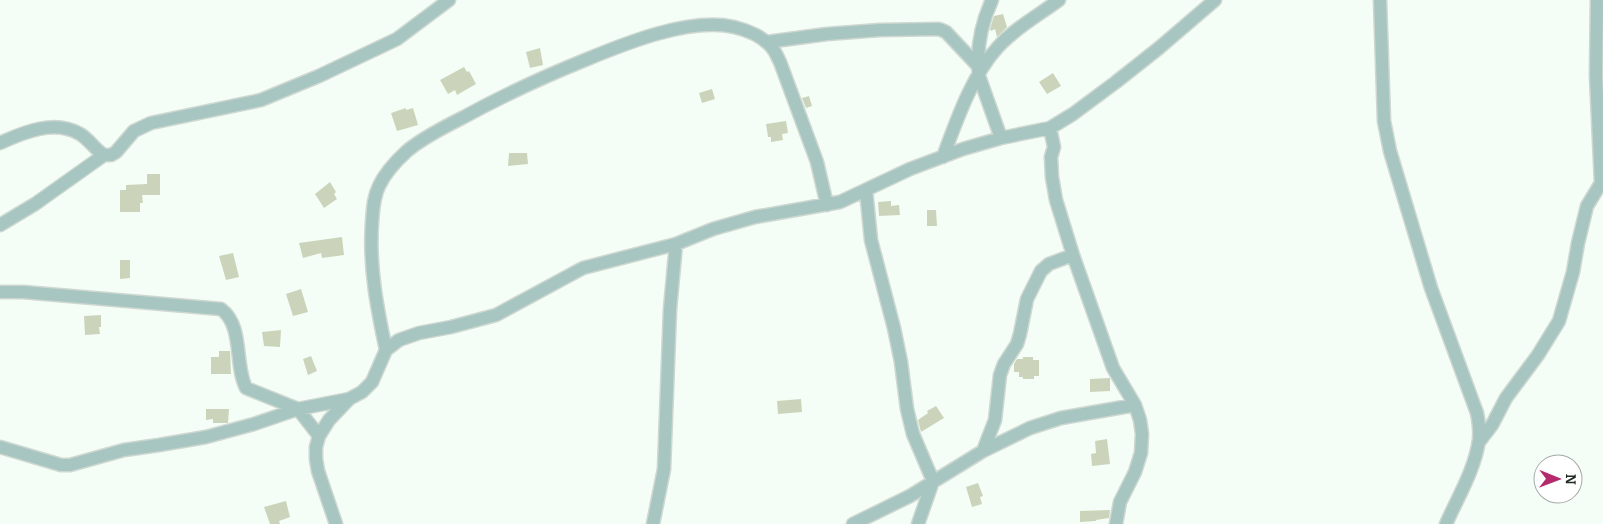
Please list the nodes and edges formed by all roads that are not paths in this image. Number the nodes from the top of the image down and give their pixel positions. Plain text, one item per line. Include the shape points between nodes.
1 (449, 0) edge
2 (992, 0) edge
3 (1059, 0) edge
4 (1215, 0) edge
5 (1380, 0) edge
6 (1597, 0) edge
7 (767, 42) junction
8 (978, 71) junction
9 (1050, 128) junction
10 (1001, 138) junction
11 (0, 143) edge
12 (104, 155) junction
13 (943, 157) junction
14 (866, 190) junction
15 (827, 205) junction
16 (0, 226) edge
17 (676, 244) junction
18 (1073, 255) junction
19 (0, 292) edge
20 (386, 350) junction
21 (349, 399) junction
22 (1135, 405) junction
23 (298, 409) junction
24 (319, 436) junction
25 (1479, 442) junction
26 (0, 447) edge
27 (983, 451) junction
28 (933, 481) junction
29 (861, 522) edge
30 (336, 524) edge
31 (653, 524) edge
32 (918, 524) edge
33 (1116, 524) edge
34 (1446, 524) edge

1 - 12 street via 397,40 318,76 261,100 151,123 134,131 116,152
2 - 8 street via 982,25
3 - 8 street via 998,46
4 - 9 street via 1116,82
5 - 25 street via 1384,121 1390,151 1431,288 1477,413
6 - 25 street via 1596,76 1601,183 1587,206 1559,321
7 - 8 street via 827,34 939,29 946,32
7 - 15 street via 780,62 817,162
7 - 20 street via 753,33 718,25 658,33 540,78 491,101 408,150 379,186 373,206 373,281
8 - 10 street
8 - 13 street
9 - 10 street
9 - 18 street via 1054,147 1052,178
10 - 13 street
11 - 12 street via 38,128 65,129 79,134
12 - 16 street
13 - 14 street
14 - 15 street
14 - 28 street via 871,240 896,336 909,417
15 - 17 street via 756,216
17 - 20 street via 583,268 496,315 419,332 399,340
17 - 31 street via 670,309 664,469
18 - 22 street via 1113,368
18 - 27 street via 1049,264 1041,271 1027,299 1017,344 1000,375 995,420
19 - 23 street via 221,309 232,321 246,388
20 - 21 street via 372,382
21 - 23 street
21 - 24 street
22 - 27 street via 1061,418 1030,428
22 - 33 street via 1142,434 1141,453 1120,502
23 - 24 street
23 - 26 street via 206,437 124,450 70,464 61,465
24 - 30 street via 316,447 318,471
25 - 34 street
27 - 28 street
28 - 29 street
28 - 32 street

